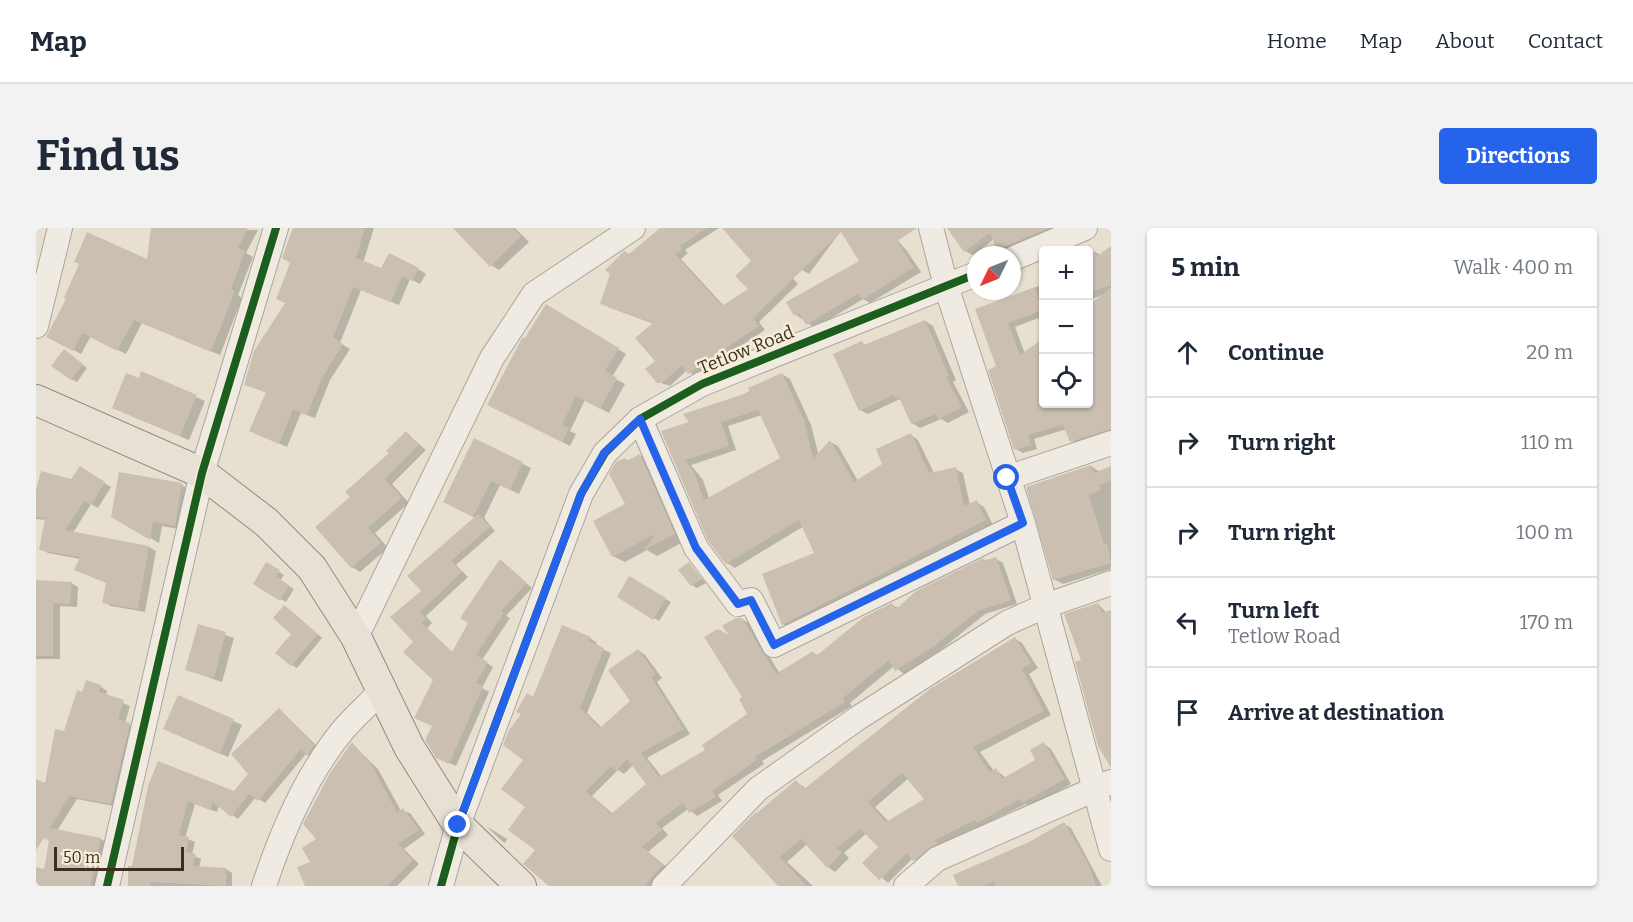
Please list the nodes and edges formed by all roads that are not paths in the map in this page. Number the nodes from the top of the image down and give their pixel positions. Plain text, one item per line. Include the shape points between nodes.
1 (60, 228) edge
2 (276, 228) edge
3 (633, 228) edge
4 (931, 228) edge
5 (1085, 228) edge
6 (1021, 254) edge
7 (967, 277) edge
8 (946, 286) junction
9 (36, 326) edge
10 (36, 400) edge
11 (640, 419) junction
12 (1111, 443) edge
13 (202, 473) junction
14 (1007, 478) junction
15 (1023, 523) junction
16 (1111, 583) edge
17 (1045, 606) junction
18 (356, 637) junction
19 (382, 690) junction
20 (1103, 785) edge
21 (458, 825) junction
22 (1111, 849) edge
23 (107, 886) edge
24 (264, 886) edge
25 (441, 886) edge
26 (521, 886) edge
27 (664, 886) edge
28 (906, 886) edge

1 - 9 street
2 - 13 street
3 - 18 street via 534,294 492,358
4 - 8 street
5 - 6 street
7 - 8 street, Tetlow Road
8 - 11 street, Tetlow Road via 702,384
8 - 14 street
10 - 13 main road
11 - 15 street via 696,548 738,604 751,600 774,645
11 - 21 street, Tetlow Road via 604,453 581,494
12 - 14 street
13 - 18 main road via 266,522 312,568
13 - 23 street
14 - 15 street
15 - 17 street
16 - 17 street
17 - 20 street
17 - 27 street via 1007,623 758,789
18 - 19 main road
19 - 21 main road via 409,747
19 - 24 street via 342,731 314,774 291,813
20 - 22 street
20 - 28 street via 937,859
21 - 25 street, Tetlow Road
21 - 26 main road

